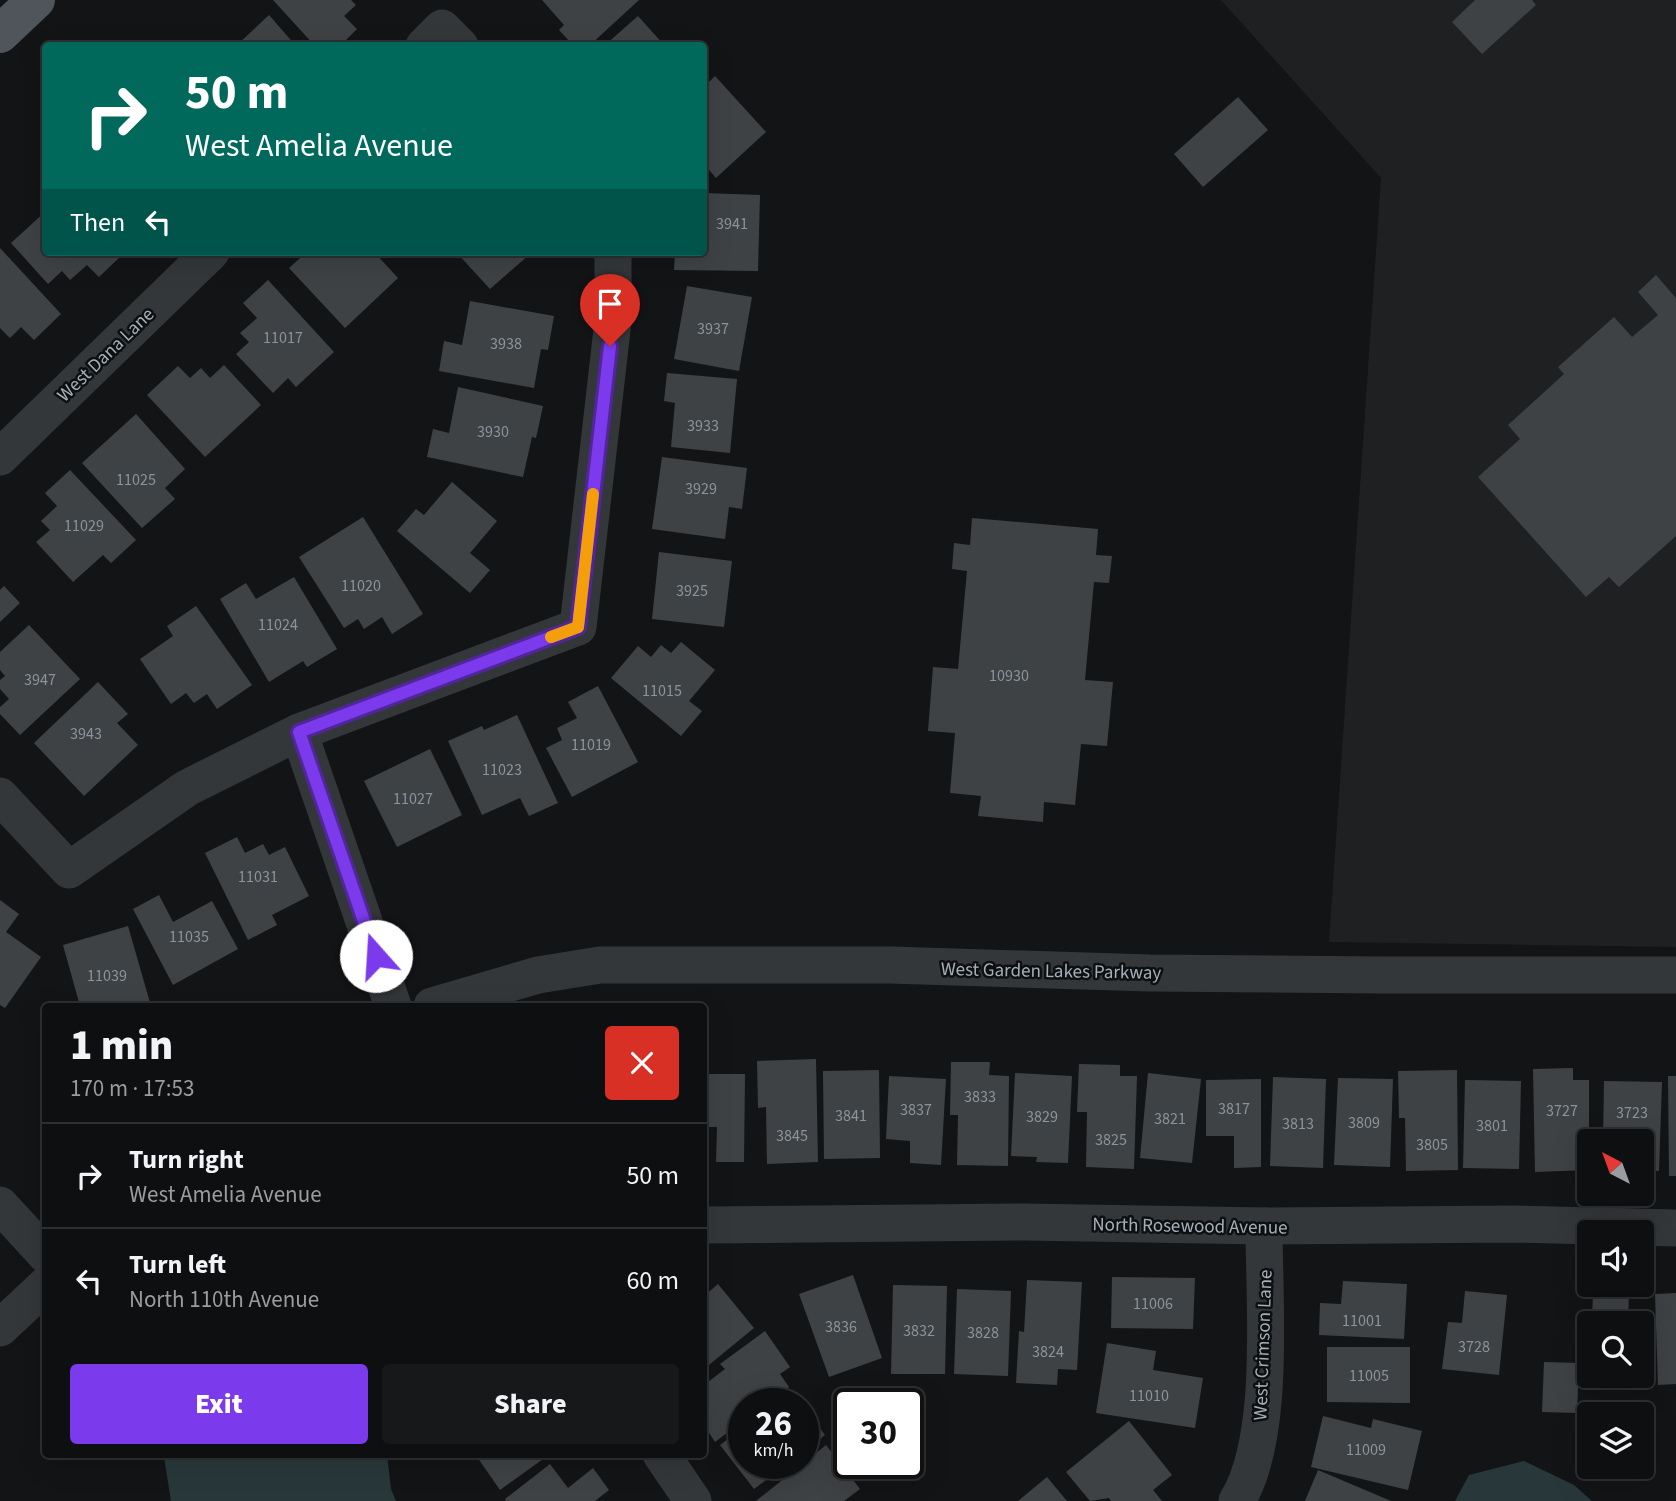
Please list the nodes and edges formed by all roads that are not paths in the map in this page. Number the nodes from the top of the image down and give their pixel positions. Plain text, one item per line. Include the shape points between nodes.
1 (36, 0) edge
2 (0, 34) edge
3 (207, 256) edge
4 (614, 256) edge
5 (0, 457) edge
6 (299, 732) junction
7 (0, 796) edge
8 (1676, 975) edge
9 (392, 1003) edge
10 (442, 1003) edge
11 (0, 1205) edge
12 (707, 1225) edge
13 (1265, 1226) junction
14 (1676, 1228) edge
15 (42, 1251) edge
16 (42, 1289) edge
17 (0, 1328) edge
18 (664, 1458) edge
19 (693, 1501) edge
20 (1237, 1501) edge

1 - 2 main road
3 - 5 street, West Dana Lane
4 - 6 street via 613,321 578,627
6 - 7 street via 187,788 69,870
6 - 9 street
8 - 10 street, West Garden Lakes Parkway via 600,965 538,975
11 - 15 street
12 - 13 street, North Rosewood Avenue via 1025,1222
13 - 14 street, North Rosewood Avenue
13 - 20 street, West Crimson Lane via 1264,1405 1250,1481
16 - 17 street
18 - 19 street

